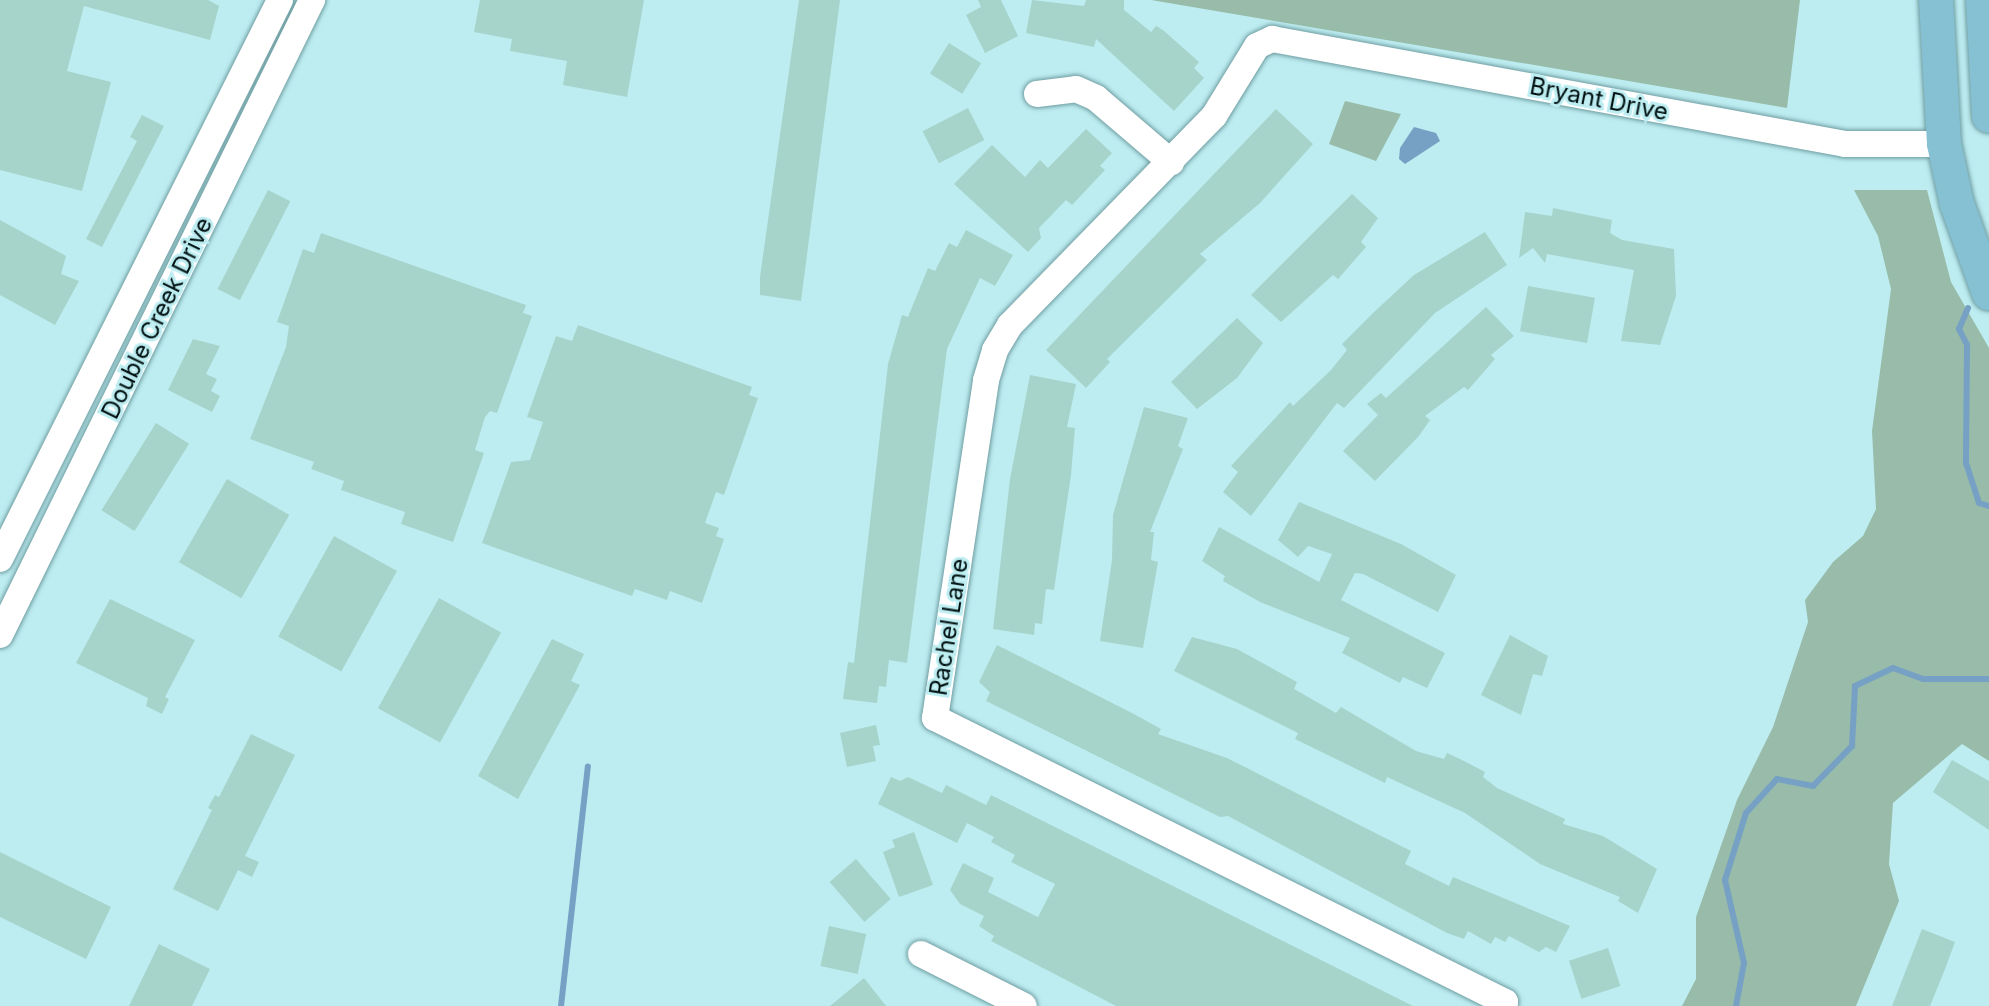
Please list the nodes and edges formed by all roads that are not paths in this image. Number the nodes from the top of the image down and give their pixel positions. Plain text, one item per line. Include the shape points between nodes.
1 (280, 0) edge
2 (312, 0) edge
3 (1936, 0) edge
4 (1983, 0) edge
5 (1257, 46) joint
6 (1037, 94) dead end
7 (1989, 116) edge
8 (1944, 144) junction
9 (1171, 162) junction
10 (1989, 293) edge
11 (0, 559) edge
12 (0, 635) edge
13 (921, 954) dead end
14 (1024, 1006) edge
15 (1502, 1006) edge

1 - 11 street, Double Creek Drive
2 - 12 street, Double Creek Drive
3 - 8 main road
4 - 7 main road
5 - 8 street, Bryant Drive via 1272,39 1291,40 1845,144
5 - 9 street, Rachel Lane via 1231,95
6 - 9 street via 1076,89 1096,98
8 - 10 main road via 1957,204
9 - 15 street, Rachel Lane via 1010,325 995,350 986,380 935,718 1505,1002
13 - 14 street

